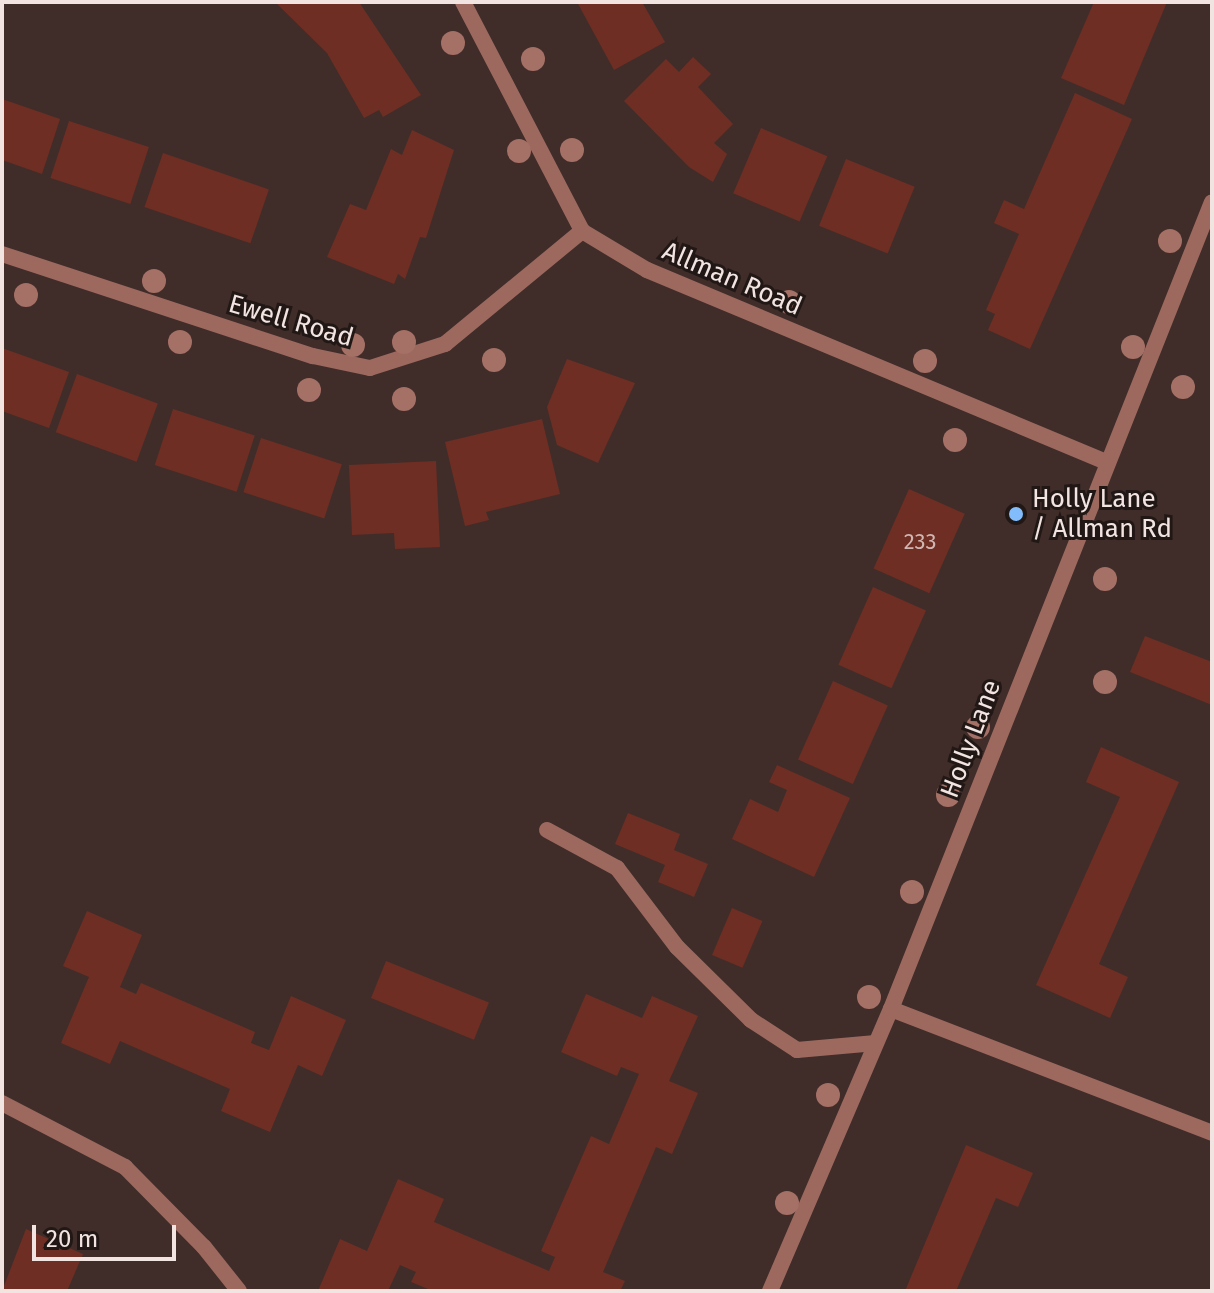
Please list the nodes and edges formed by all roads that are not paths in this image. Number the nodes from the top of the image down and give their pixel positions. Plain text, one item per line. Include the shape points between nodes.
1 (463, 2) edge
2 (1212, 202) edge
3 (582, 231) junction
4 (2, 254) edge
5 (1106, 462) junction
6 (547, 830) dead end
7 (891, 1009) junction
8 (876, 1043) junction
9 (2, 1103) edge
10 (1212, 1133) edge
11 (239, 1291) edge
12 (770, 1291) edge

1 - 3 street
2 - 5 street, Holly Lane
3 - 4 street, Ewell Road via 445,344 370,368 313,356
3 - 5 street, Allman Road via 647,270
5 - 7 street, Holly Lane
6 - 8 street via 617,868 677,947 751,1020 797,1050
7 - 8 street, Holly Lane
7 - 10 street
8 - 12 street, Holly Lane
9 - 11 street via 125,1167 204,1247

